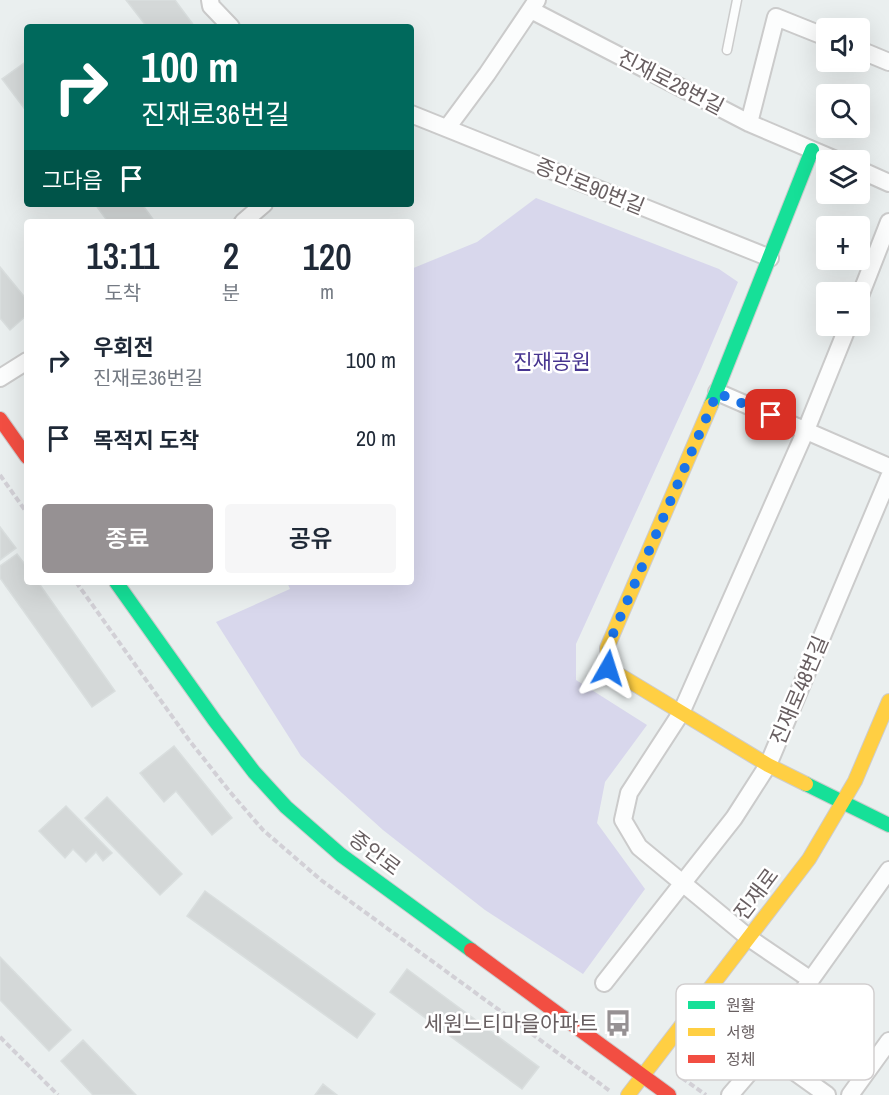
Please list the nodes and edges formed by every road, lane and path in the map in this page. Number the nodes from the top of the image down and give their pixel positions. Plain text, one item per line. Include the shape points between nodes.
1 (210, 0) edge
2 (737, 0) edge
3 (534, 5) edge
4 (228, 24) edge
5 (816, 33) edge
6 (727, 50) dead end
7 (870, 54) edge
8 (889, 62) edge
9 (414, 115) edge
10 (749, 123) junction
11 (447, 128) junction
12 (812, 150) junction
13 (816, 152) edge
14 (870, 174) edge
15 (889, 183) edge
16 (260, 207) edge
17 (246, 219) edge
18 (889, 222) edge
19 (770, 258) junction
20 (865, 282) edge
21 (844, 336) edge
22 (24, 363) edge
23 (0, 378) edge
24 (717, 393) junction
25 (0, 419) edge
26 (806, 430) junction
27 (24, 453) edge
28 (889, 467) edge
29 (0, 475) edge
30 (889, 477) edge
31 (24, 509) edge
32 (118, 585) edge
33 (889, 701) edge
34 (681, 713) junction
35 (768, 765) junction
36 (844, 802) junction
37 (889, 825) edge
38 (889, 870) edge
39 (683, 883) junction
40 (749, 938) junction
41 (811, 980) junction
42 (604, 982) dead end
43 (714, 984) edge
44 (808, 984) edge
45 (676, 1033) edge
46 (0, 1037) edge
47 (889, 1041) edge
48 (874, 1062) edge
49 (643, 1076) junction
50 (685, 1080) edge
51 (743, 1080) edge
52 (805, 1080) edge
53 (861, 1080) edge
54 (58, 1095) edge
55 (628, 1095) edge
56 (669, 1095) edge
57 (706, 1095) edge
58 (730, 1095) edge
59 (826, 1095) edge
60 (850, 1095) edge

1 - 4 street
2 - 6 lane
3 - 10 street, 진재로28번길
3 - 11 street
5 - 10 street via 776,17
7 - 8 street
9 - 11 street, 증안로90번길
10 - 12 street, 진재로28번길
11 - 19 street, 증안로90번길
12 - 13 street, 진재로28번길
12 - 19 street
14 - 15 street
16 - 17 street
18 - 20 street
19 - 24 street
21 - 26 street
22 - 23 street
24 - 26 street
24 - 34 street, 진재로48번길 via 607,648 608,668
25 - 27 street
26 - 28 street
26 - 34 street
29 - 31 path
30 - 35 street, 진재로48번길
32 - 49 street, 증안로 via 254,772 286,807 341,855
33 - 36 street, 진재로
34 - 35 street, 진재로48번길
34 - 39 street via 629,793 623,820 639,847
35 - 36 street, 진재로48번길
35 - 39 street, 진재로48번길 via 734,818
36 - 37 street, 진재로48번길
36 - 40 street, 진재로 via 809,859
38 - 41 street
39 - 40 street
39 - 42 street, 진재로48번길
40 - 41 street
40 - 43 street, 진재로
41 - 44 street
45 - 49 street, 진재로
46 - 54 path
47 - 48 street
49 - 55 street, 진재로
49 - 56 street, 증안로
50 - 57 path
51 - 58 street
52 - 59 street
53 - 60 street

